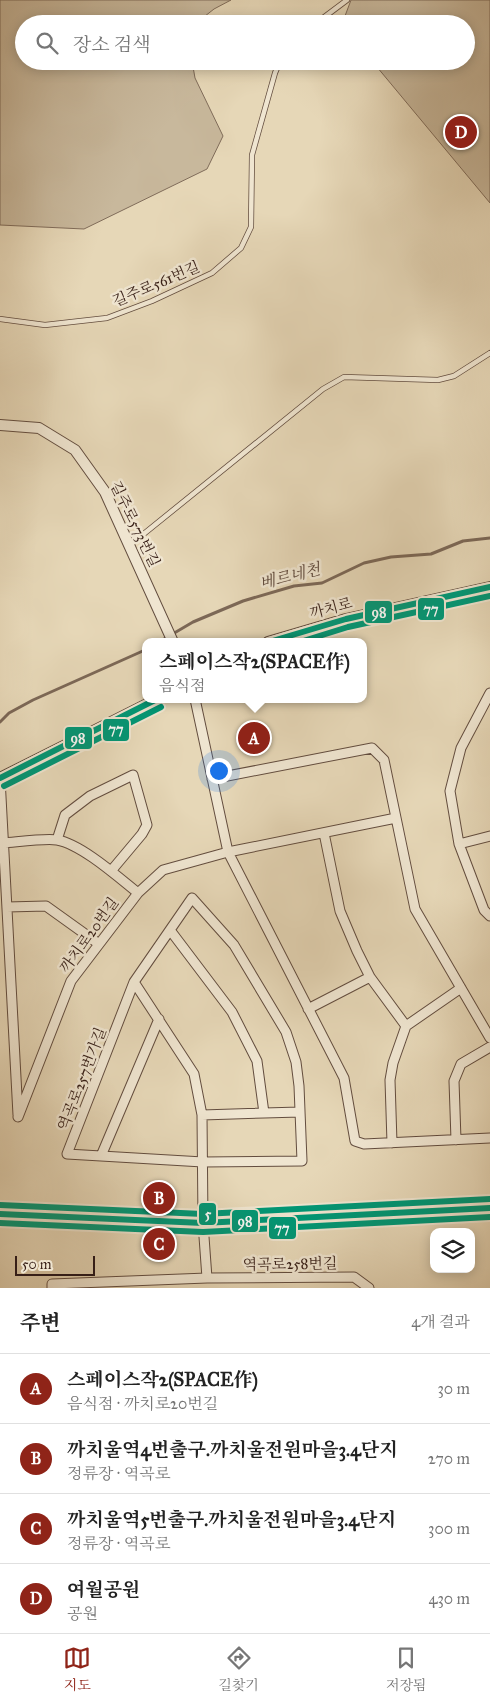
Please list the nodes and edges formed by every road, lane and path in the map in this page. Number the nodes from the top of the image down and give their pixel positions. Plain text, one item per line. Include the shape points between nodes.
1 (347, 0) edge
2 (327, 15) edge
3 (276, 70) edge
4 (0, 319) edge
5 (490, 353) edge
6 (0, 425) edge
7 (129, 546) junction
8 (490, 587) edge
9 (171, 638) edge
10 (282, 638) edge
11 (490, 693) edge
12 (149, 703) edge
13 (196, 703) edge
14 (0, 778) edge
15 (212, 779) junction
16 (396, 818) junction
17 (324, 833) junction
18 (490, 836) edge
19 (57, 840) junction
20 (3, 843) junction
21 (459, 844) junction
22 (228, 852) junction
23 (111, 871) junction
24 (138, 892) junction
25 (7, 907) junction
26 (490, 916) edge
27 (170, 930) junction
28 (99, 944) junction
29 (370, 977) junction
30 (134, 982) junction
31 (461, 988) junction
32 (308, 1009) junction
33 (159, 1019) junction
34 (406, 1026) junction
35 (490, 1038) edge
36 (490, 1046) edge
37 (300, 1112) junction
38 (264, 1114) junction
39 (202, 1116) junction
40 (490, 1138) edge
41 (456, 1140) junction
42 (392, 1142) junction
43 (100, 1156) junction
44 (203, 1162) junction
45 (490, 1208) edge
46 (0, 1214) edge
47 (203, 1223) junction
48 (310, 1277) junction
49 (206, 1278) junction
50 (111, 1285) edge
51 (52, 1288) edge
52 (310, 1288) edge
53 (369, 1288) edge

1 - 2 lane
3 - 4 lane, 길주로561번길 via 252,155 251,227 241,248 212,273 107,318 45,325
5 - 7 lane via 454,376 438,380 344,377 322,389
6 - 7 street, 길주로573번길 via 38,428 75,450 105,492
7 - 9 street, 길주로573번길
8 - 10 street, 까치로 via 346,619
11 - 21 street via 461,748 450,790
12 - 14 street
13 - 15 street
14 - 20 street
15 - 16 street via 372,748 384,760
15 - 22 street
16 - 17 street, 까치로20번길
16 - 31 street via 415,909
17 - 22 street, 까치로20번길
17 - 29 street via 340,911
18 - 21 street
19 - 20 street
19 - 23 street
19 - 23 street via 65,815 90,796 132,776 147,825
20 - 25 street
21 - 26 street via 484,910
22 - 24 street, 까치로20번길 via 163,870
22 - 32 street
23 - 24 street
24 - 28 street, 까치로20번길
25 - 28 street via 46,906
25 - 28 street, 까치로20번길 via 18,1118 71,981
27 - 30 street, 역곡로257번가길
27 - 37 street, 역곡로257번가길 via 192,898 234,946 286,1032 296,1062
27 - 38 street via 241,1028 257,1061
29 - 32 street
29 - 34 street
30 - 33 street
30 - 43 street, 역곡로257번가길 via 67,1154
31 - 34 street
31 - 35 street
32 - 42 street via 344,1078 354,1141 364,1144
33 - 39 street via 194,1074
33 - 43 street
34 - 42 street via 390,1080
36 - 41 street via 461,1064 454,1081
37 - 38 street
37 - 44 street, 역곡로257번가길 via 302,1161
38 - 39 street
39 - 44 street
40 - 41 street
41 - 42 street
43 - 44 street, 역곡로257번가길
44 - 47 street
45 - 47 street
46 - 47 street
47 - 49 street
48 - 49 street, 역곡로258번길
48 - 52 street
48 - 53 street, 역곡로258번길 via 354,1277
49 - 50 street, 역곡로258번길
50 - 51 street, 역곡로258번길 via 52,1284

